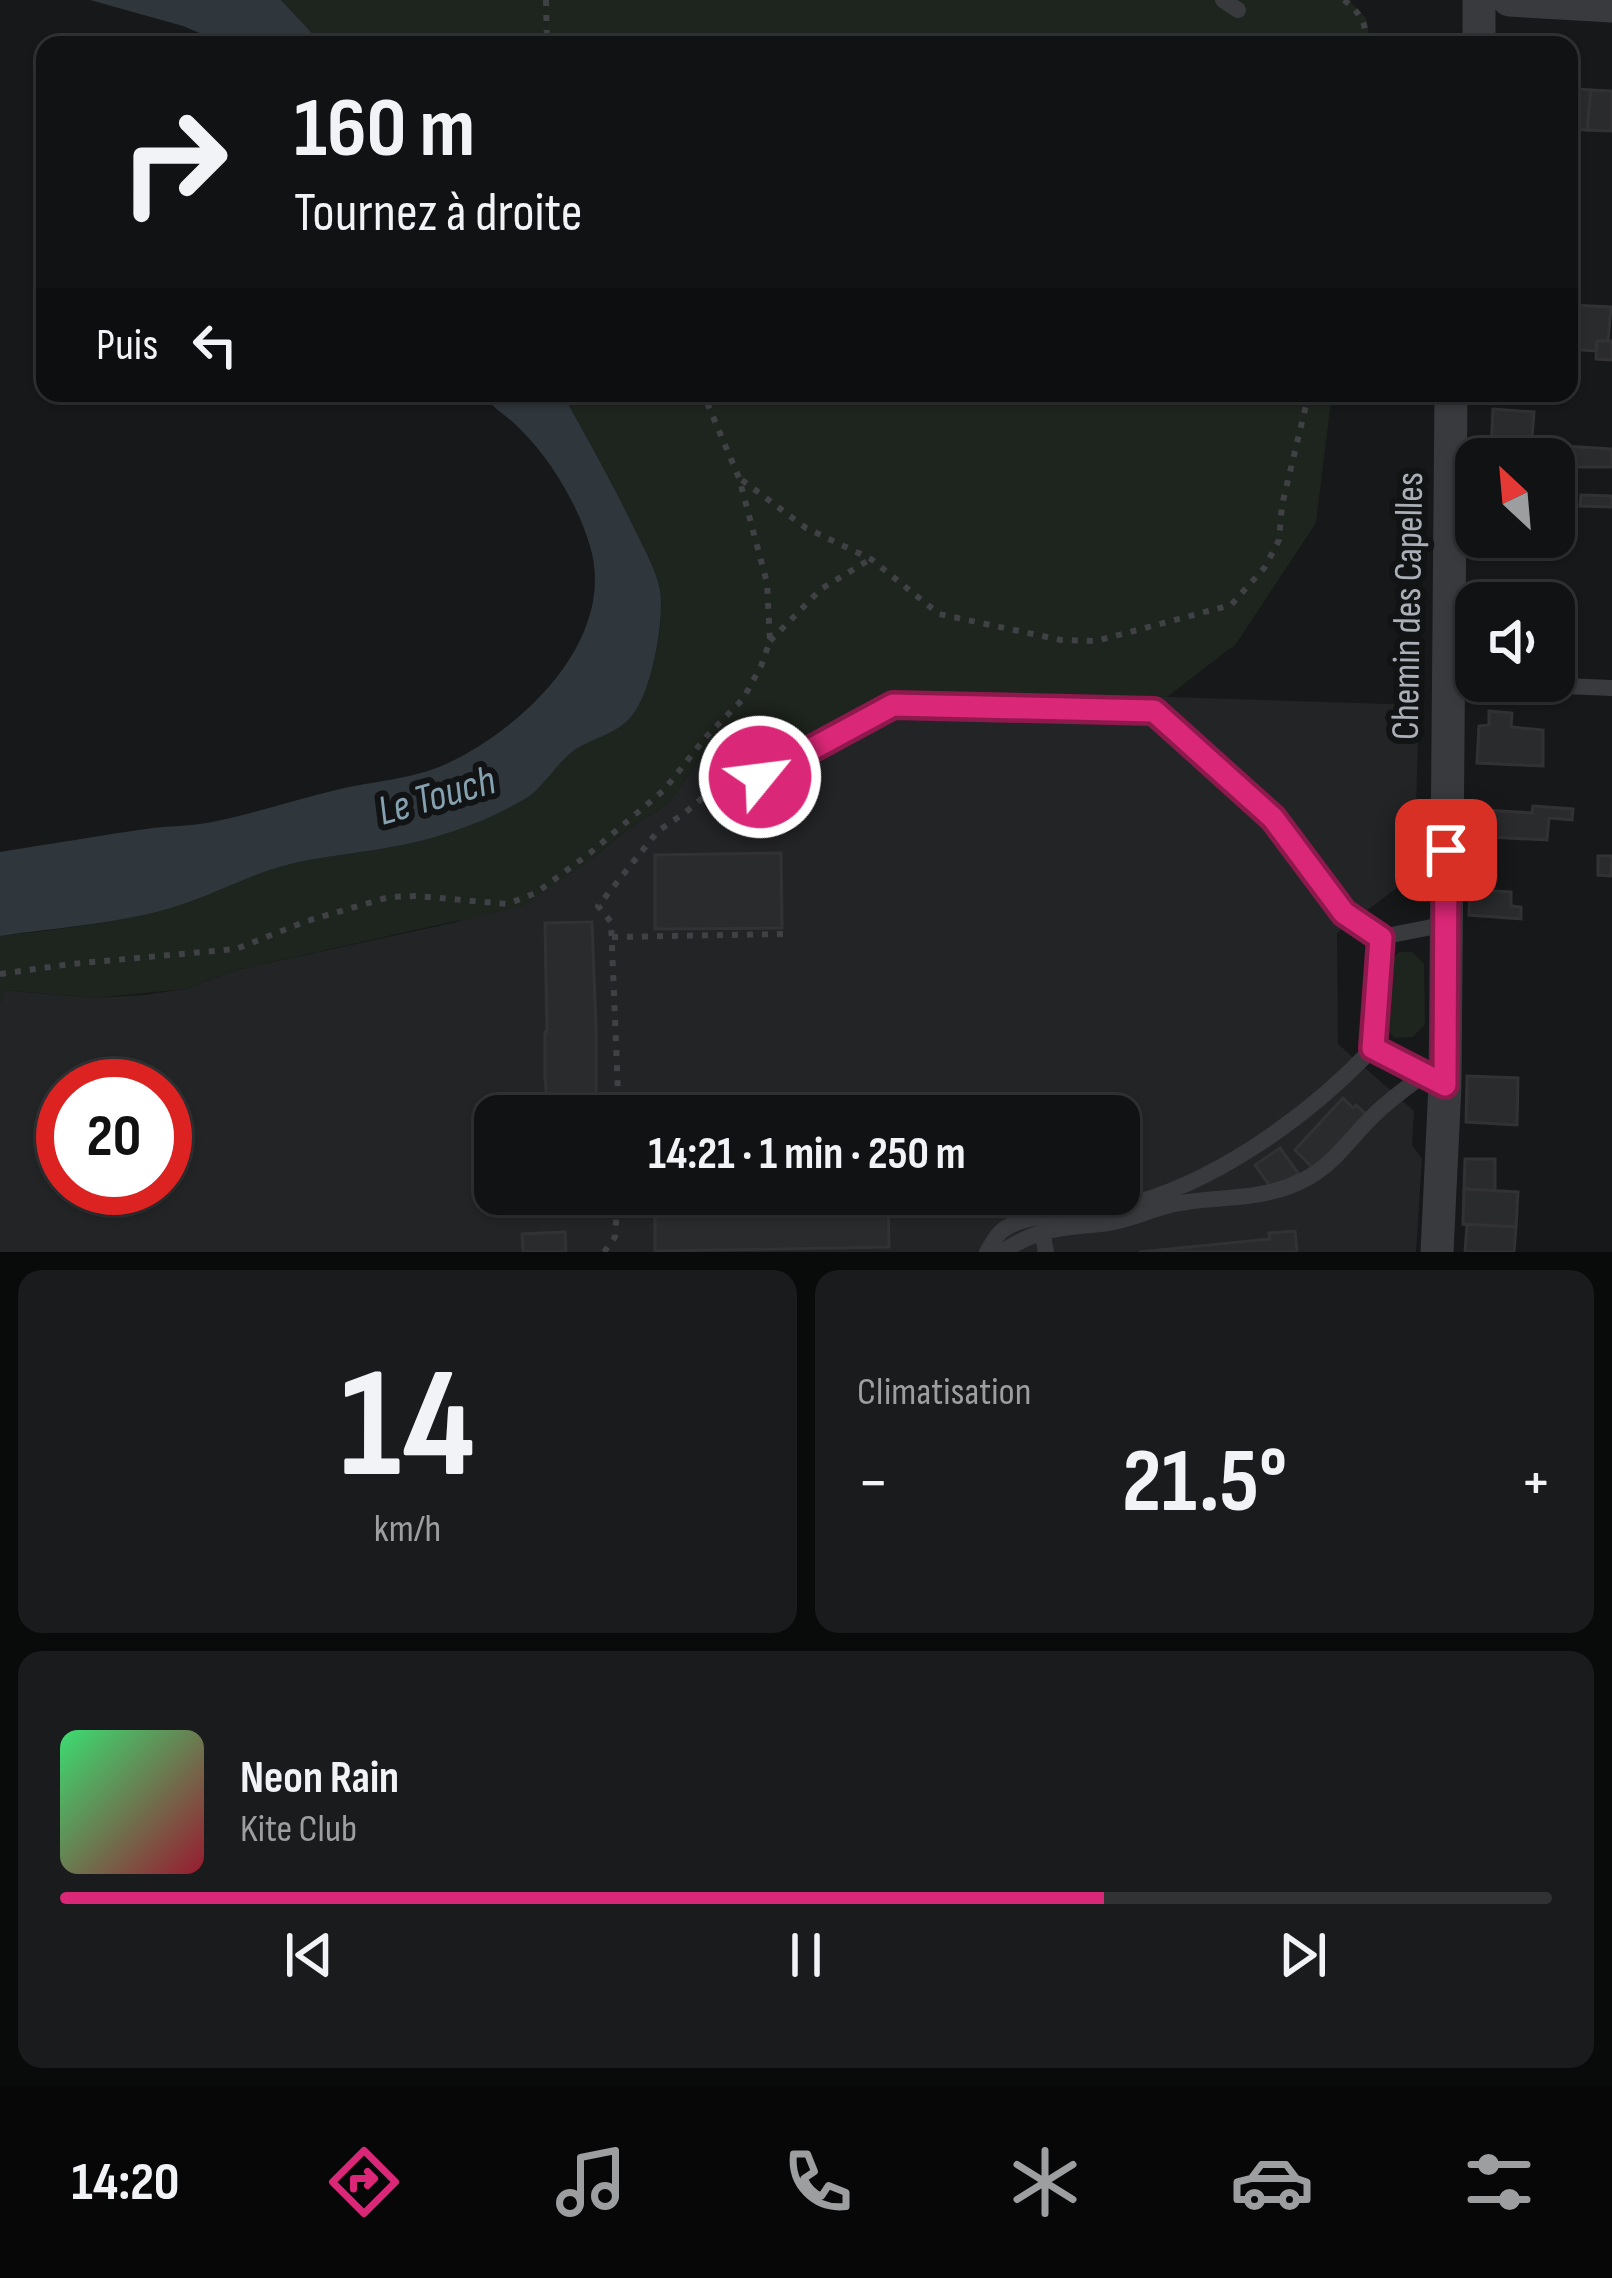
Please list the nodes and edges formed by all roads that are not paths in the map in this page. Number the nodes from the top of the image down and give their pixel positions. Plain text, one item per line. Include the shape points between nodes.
1 (1479, 0) edge
2 (1509, 0) edge
3 (1612, 6) edge
4 (1479, 36) edge
5 (1450, 402) edge
6 (1452, 667) junction
7 (1612, 688) edge
8 (724, 779) road end
9 (1447, 924) junction
10 (1381, 938) junction
11 (1373, 1048) junction
12 (1435, 1080) junction
13 (1042, 1231) junction
14 (987, 1252) edge
15 (1002, 1252) edge
16 (1046, 1252) edge
17 (1437, 1252) edge

1 - 4 street
2 - 3 street
5 - 6 street, Chemin des Capelles
6 - 7 lane
6 - 9 street, Chemin des Capelles
8 - 10 lane via 760,777 893,705 1154,711 1273,818 1344,913
9 - 10 lane
9 - 12 street, Chemin des Capelles
10 - 11 lane
11 - 12 lane
11 - 14 lane via 1332,1088 1214,1172 1120,1207 1024,1220 1000,1232
12 - 13 lane via 1375,1113 1328,1167 1286,1188
12 - 17 street, Chemin des Capelles
13 - 15 lane
13 - 16 lane

